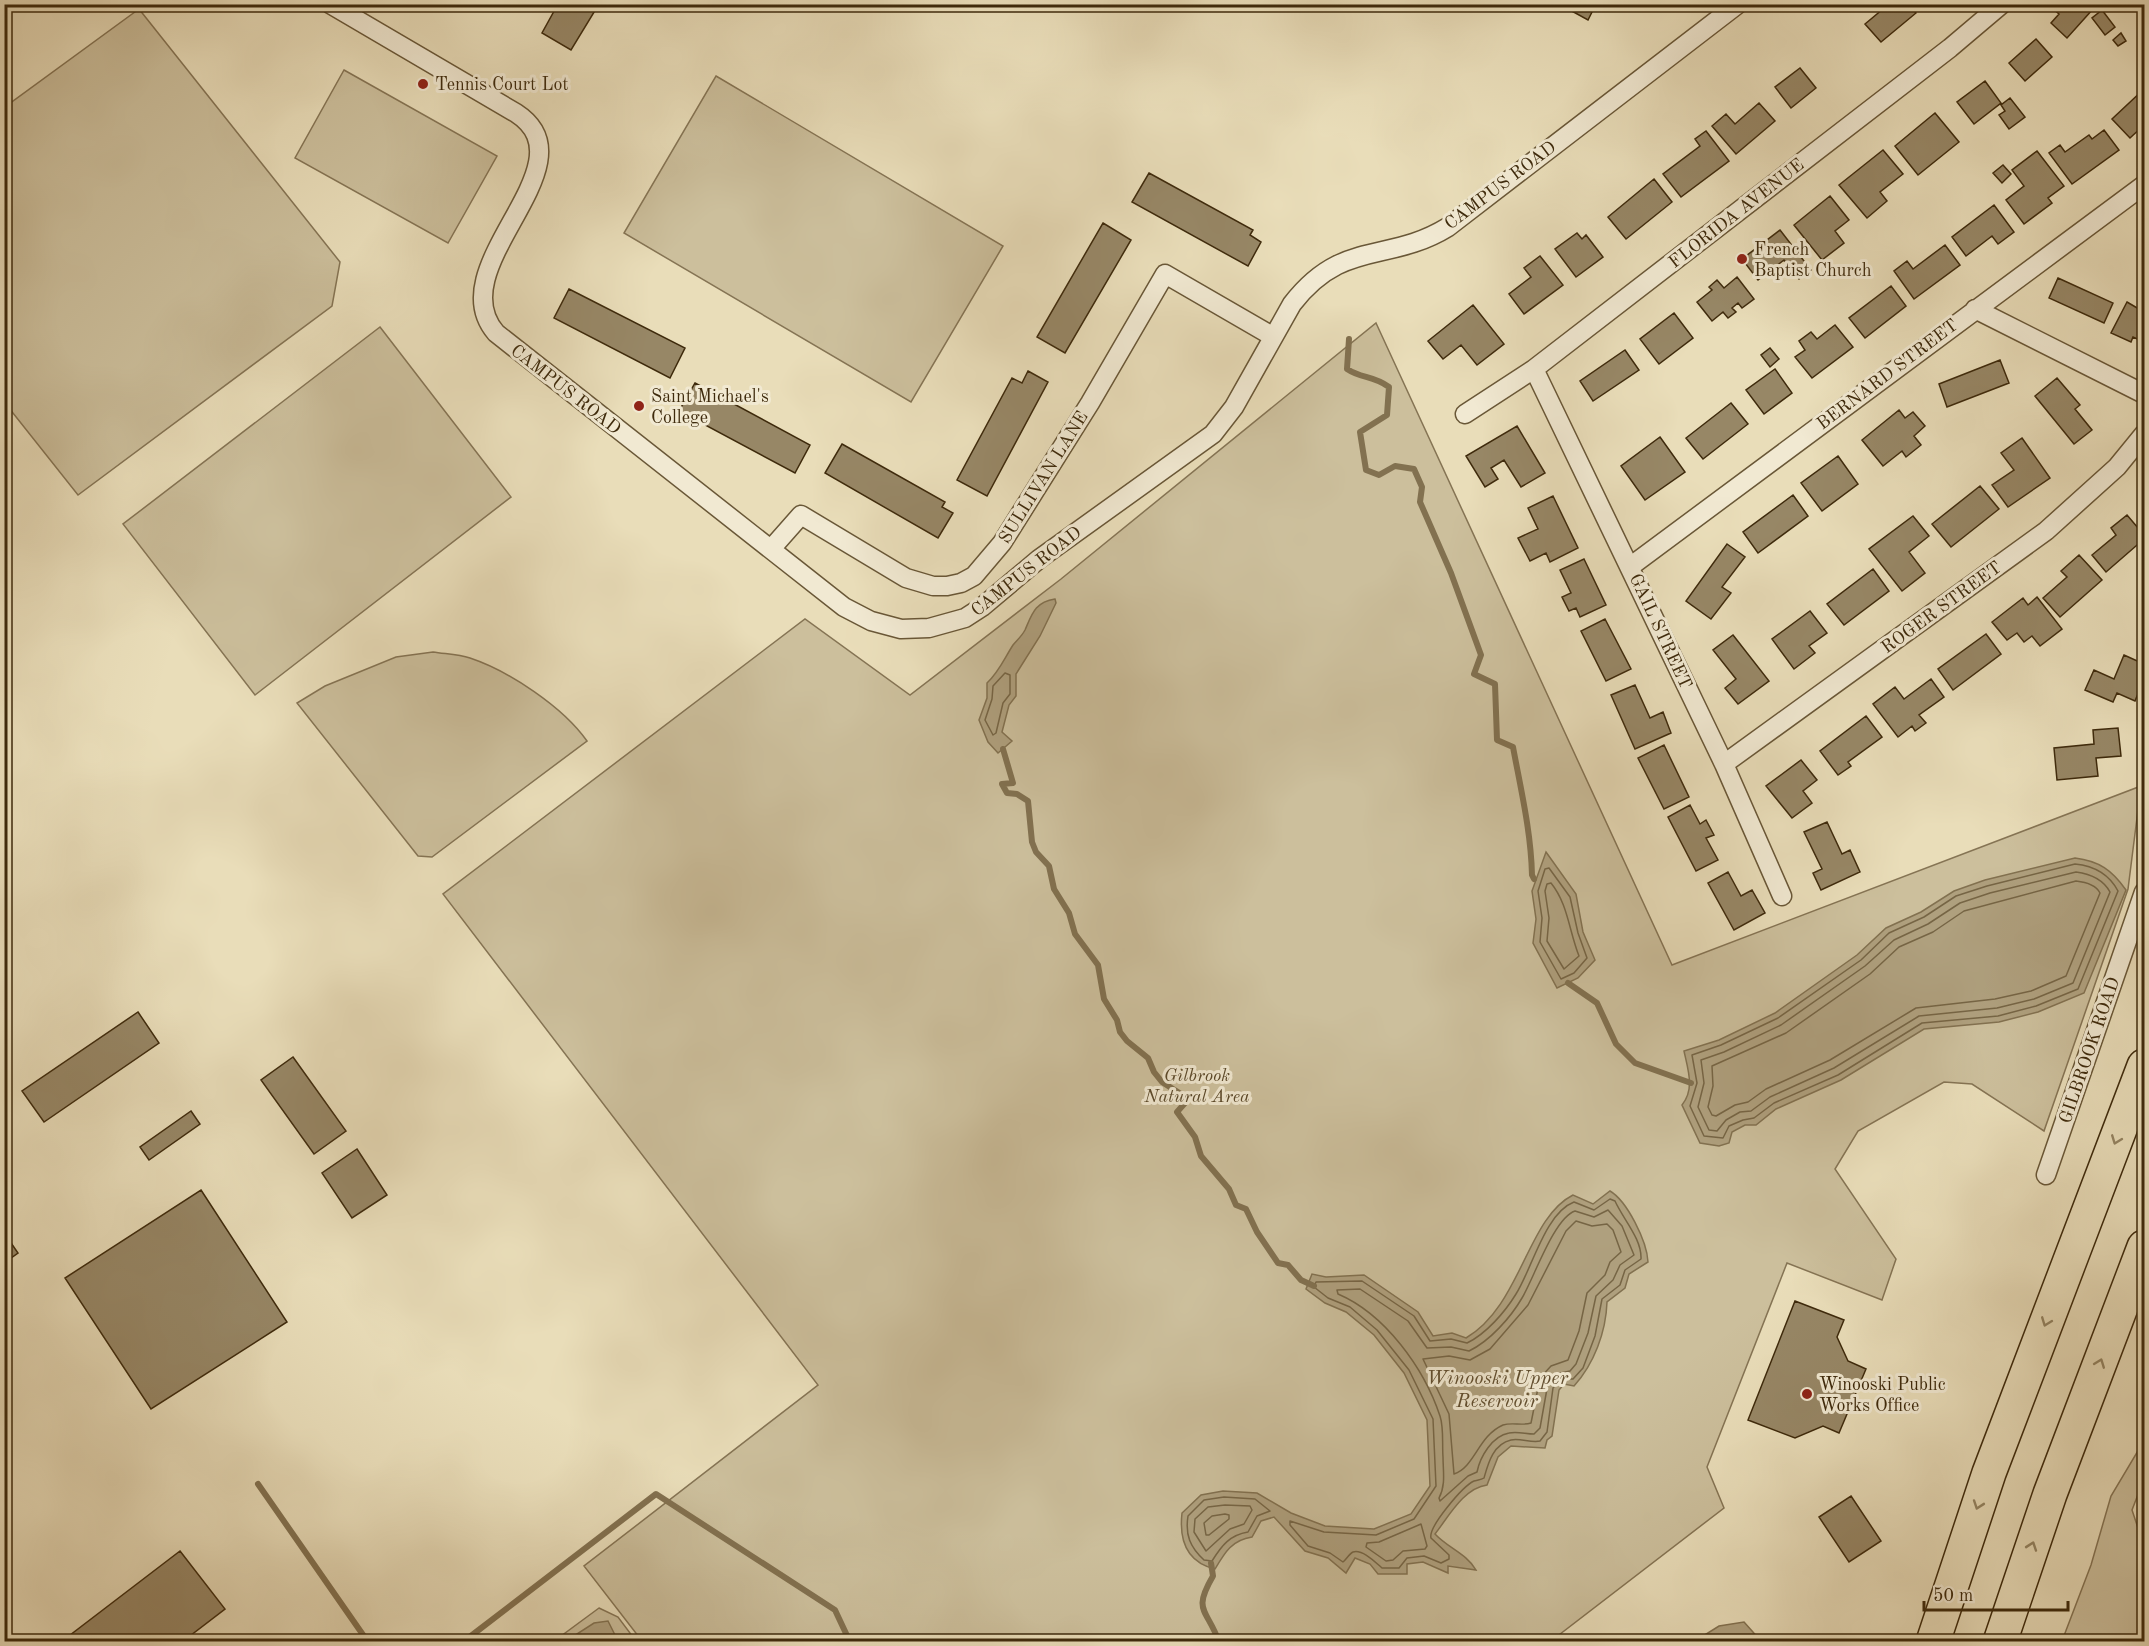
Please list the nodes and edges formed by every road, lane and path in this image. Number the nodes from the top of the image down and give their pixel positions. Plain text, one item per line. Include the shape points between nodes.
1 (330, 4) edge
2 (1738, 4) edge
3 (2002, 4) edge
4 (2145, 185) edge
5 (1975, 309) junction
6 (1272, 336) junction
7 (1534, 369) junction
8 (2145, 394) edge
9 (1465, 414) dead end
10 (2145, 434) edge
11 (771, 549) junction
12 (1631, 566) junction
13 (1724, 764) junction
14 (2145, 892) edge
15 (1782, 896) dead end
16 (2145, 1066) edge
17 (2046, 1175) dead end
18 (2145, 1247) edge
19 (1933, 1641) edge
20 (2000, 1641) edge

1 - 11 street, CAMPUS ROAD via 516,113 532,128 538,144 537,169 483,284 481,305 489,325 514,349
2 - 6 street, CAMPUS ROAD via 1448,227 1413,243 1350,258 1324,272 1303,290
3 - 7 street, FLORIDA AVENUE
4 - 5 street, BERNARD STREET
5 - 8 street
5 - 12 street, BERNARD STREET
6 - 11 street, CAMPUS ROAD via 1234,407 1213,434 1039,559 982,607 957,621 910,629 871,621 844,607
6 - 11 street, SULLIVAN LANE via 1165,274 1090,403 994,554 961,584 933,585 906,578 801,514
7 - 9 street, FLORIDA AVENUE
7 - 12 street, GAIL STREET
10 - 13 street, ROGER STREET via 2117,467 2046,531
12 - 13 street, GAIL STREET
13 - 15 street, GAIL STREET
14 - 17 street, GILBROOK ROAD
16 -> 19 highway via 1989,1473
20 -> 18 highway via 2050,1494

